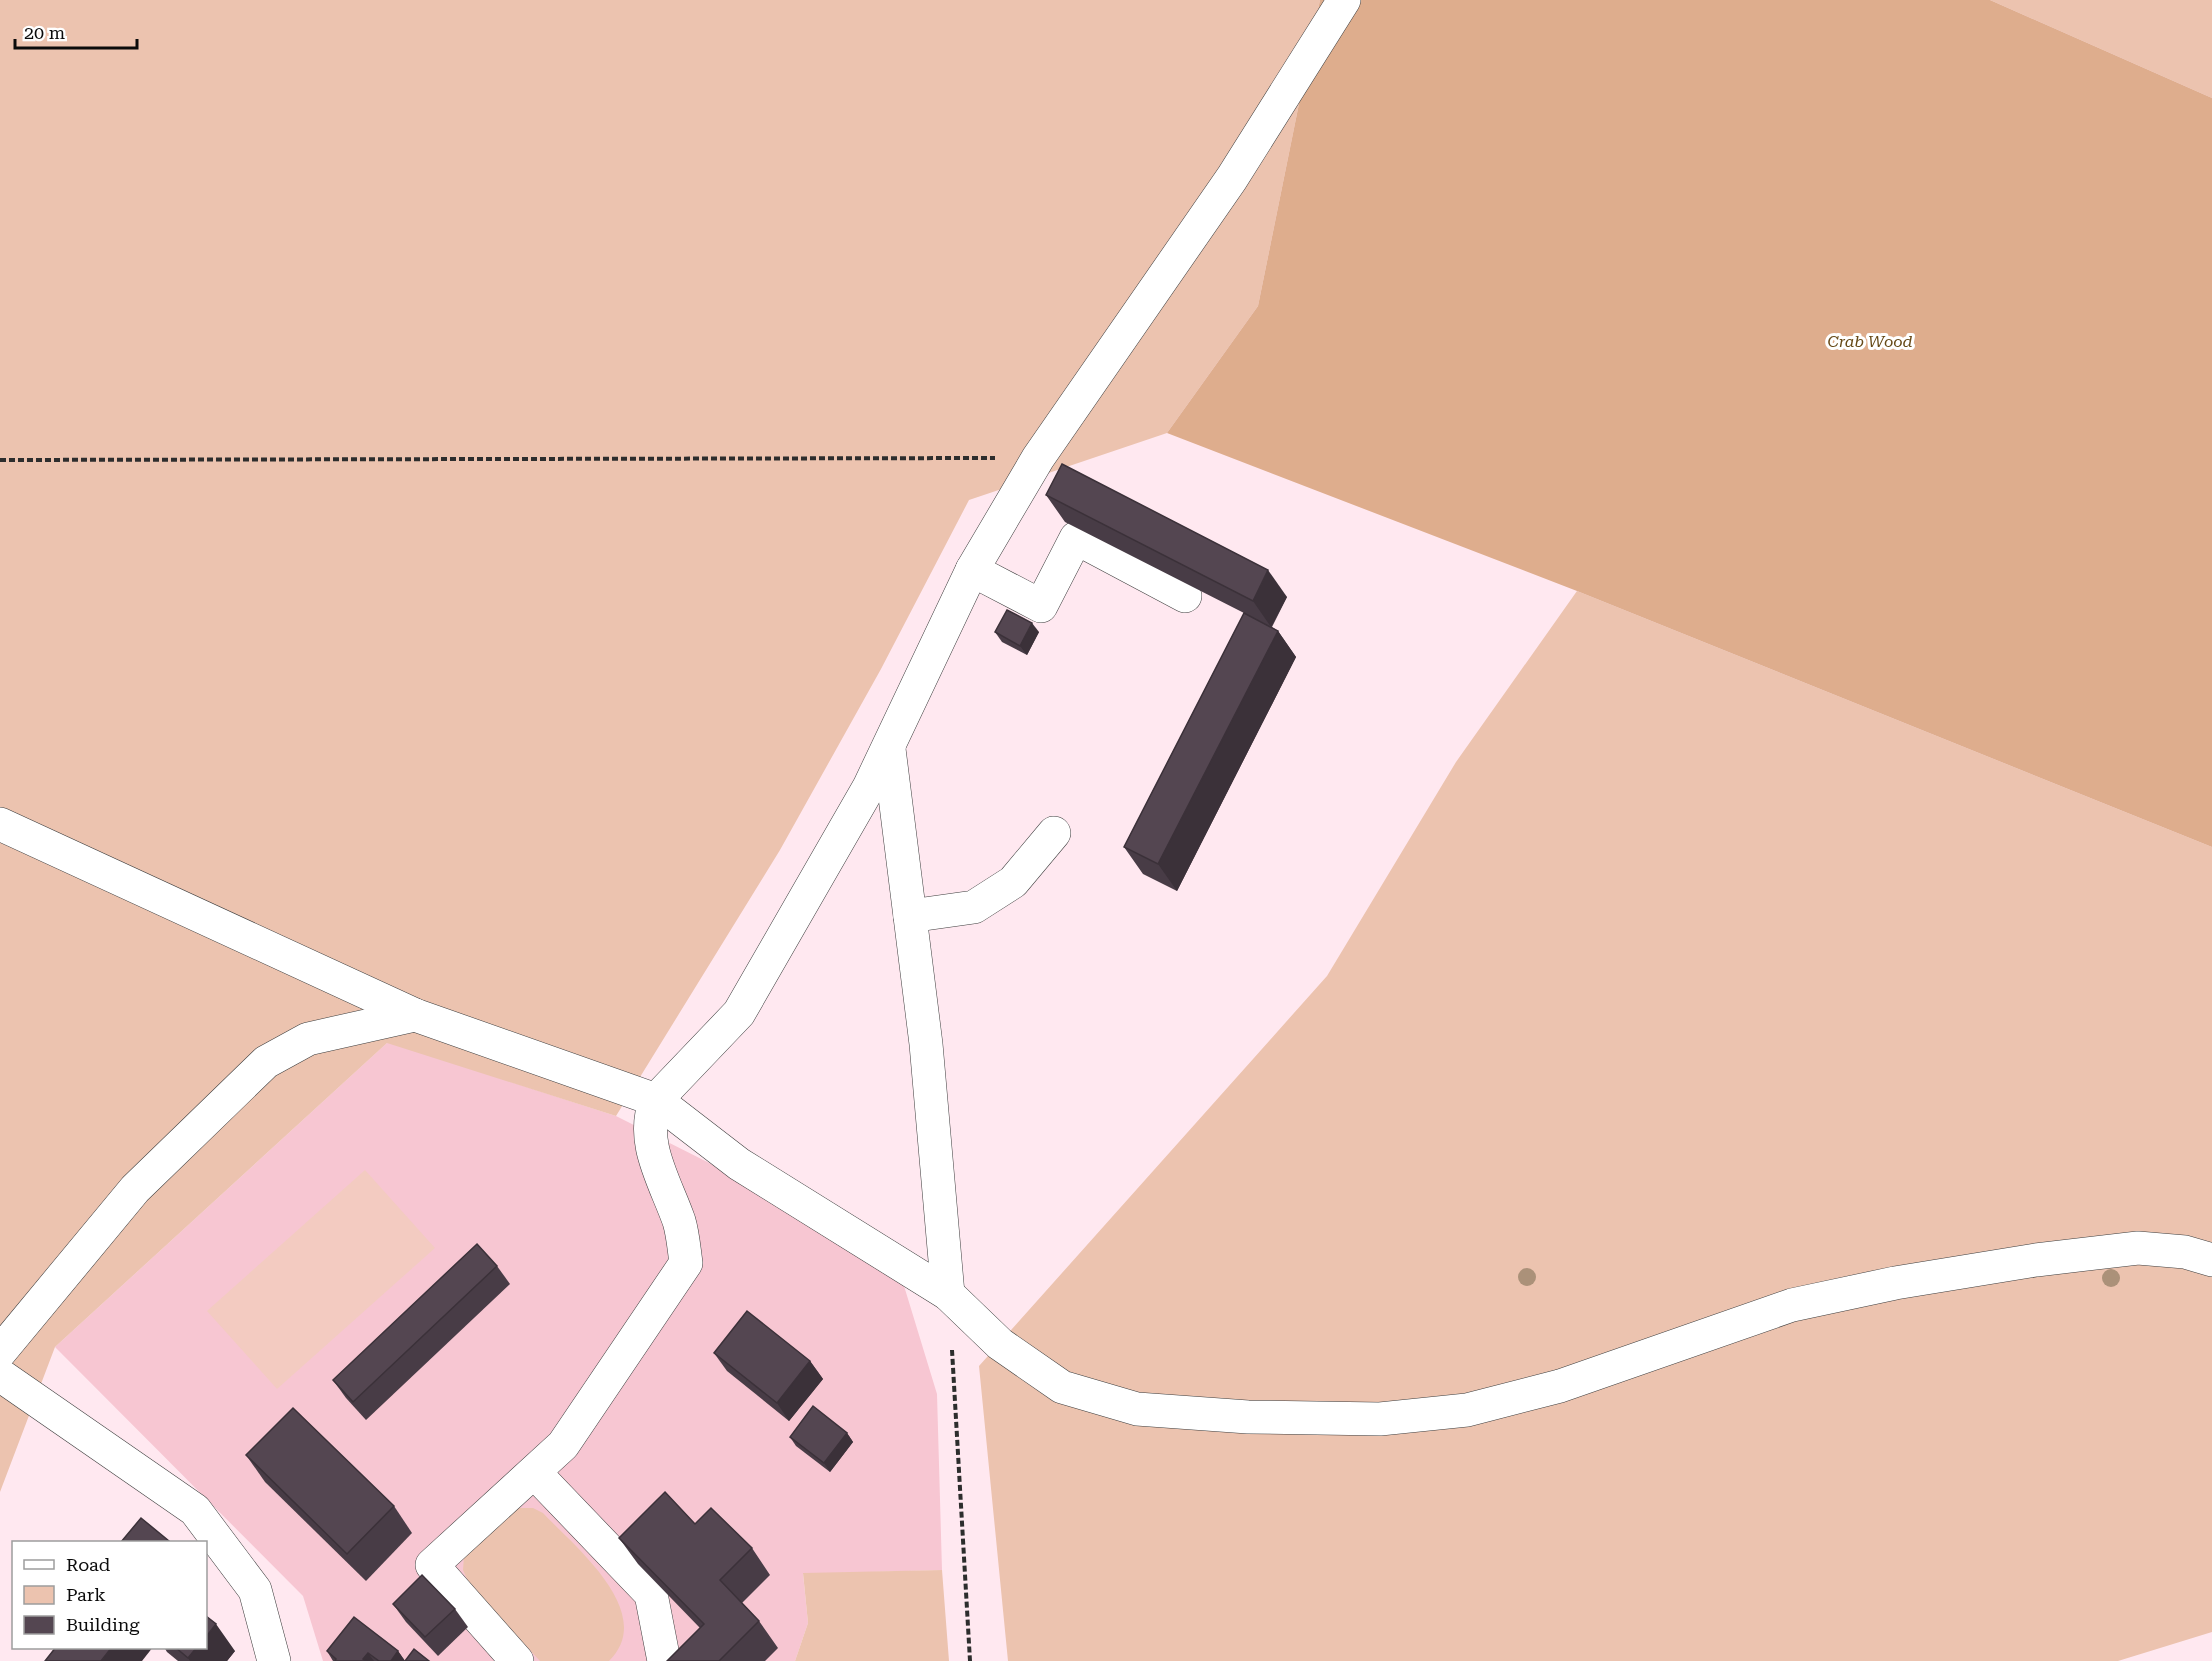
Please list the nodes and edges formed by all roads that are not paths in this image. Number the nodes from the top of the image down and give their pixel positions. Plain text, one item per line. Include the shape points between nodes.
1 (1344, 0) edge
2 (972, 570) junction
3 (1185, 596) edge
4 (889, 749) junction
5 (0, 824) edge
6 (1054, 833) dead end
7 (910, 916) junction
8 (415, 1015) junction
9 (656, 1100) junction
10 (2212, 1260) edge
11 (948, 1294) junction
12 (0, 1352) edge
13 (0, 1375) edge
14 (534, 1472) junction
15 (274, 1661) edge
16 (517, 1661) edge
17 (664, 1661) edge

1 - 2 lane via 1232,178 1038,458
2 - 3 lane via 1041,606 1076,538
2 - 4 lane
4 - 7 lane
4 - 9 lane via 739,1013
5 - 8 lane
6 - 7 lane via 1013,882 974,907
7 - 11 lane via 926,1044
8 - 9 lane
8 - 12 lane via 308,1039 266,1062 135,1189
9 - 11 lane via 739,1164
9 - 14 lane via 650,1116 655,1167 680,1223 686,1263 563,1445
10 - 11 lane via 2185,1252 2138,1248 1895,1283 1792,1305 1560,1386 1467,1410 1380,1419 1248,1417 1126,1406 1062,1388 1000,1344
13 - 15 lane via 195,1510 255,1590
14 - 16 lane via 432,1565
14 - 17 lane via 651,1594

